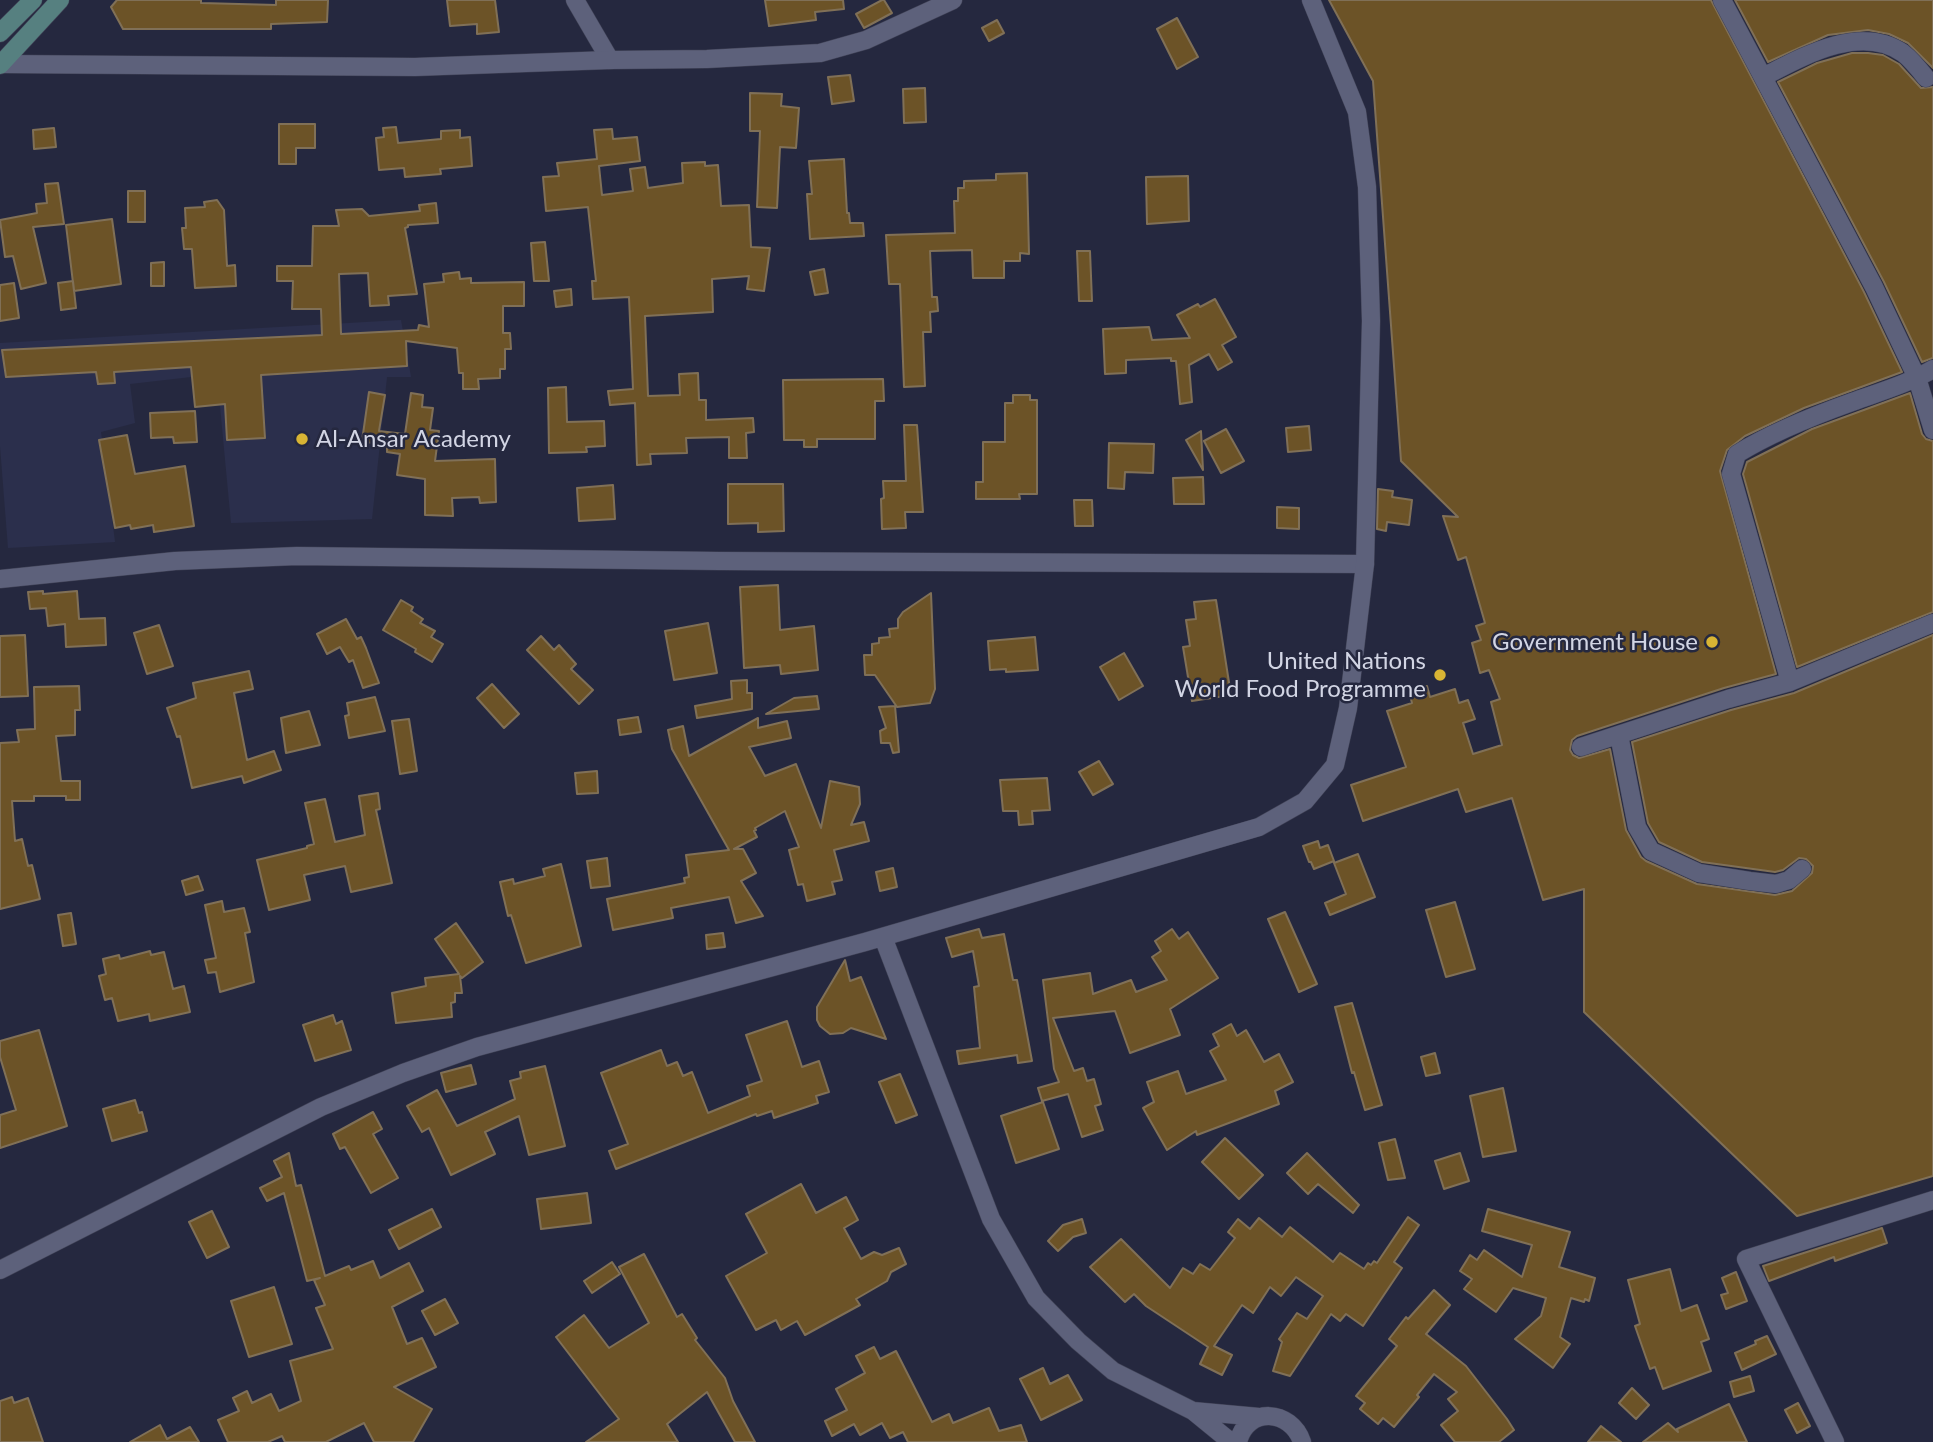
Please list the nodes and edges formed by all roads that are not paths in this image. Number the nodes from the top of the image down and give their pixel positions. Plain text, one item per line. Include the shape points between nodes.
1 (33, 0) edge
2 (60, 0) edge
3 (575, 0) edge
4 (953, 0) edge
5 (1311, 0) edge
6 (1722, 0) edge
7 (0, 33) edge
8 (610, 60) junction
9 (1, 65) edge
10 (1763, 77) junction
11 (1926, 78) dead end
12 (1933, 369) edge
13 (1917, 378) junction
14 (1933, 430) edge
15 (1365, 564) junction
16 (0, 579) edge
17 (1933, 623) edge
18 (1790, 682) junction
19 (1619, 735) junction
20 (1581, 747) dead end
21 (1802, 869) dead end
22 (883, 937) junction
23 (1933, 1200) edge
24 (0, 1270) edge
25 (1193, 1412) junction
26 (1259, 1417) junction
27 (1303, 1441) edge
28 (1231, 1442) edge
29 (1238, 1442) edge
30 (1835, 1442) edge

1 - 7 main road
2 - 9 main road
3 - 8 street
4 - 8 street via 866,40 820,53
5 - 15 street via 1357,112 1367,187 1371,321
6 - 10 street
8 - 9 street via 415,67
10 - 11 street via 1824,48 1848,42 1889,46 1911,60
10 - 13 street
12 - 13 street
13 - 14 street
13 - 18 street via 1848,403 1737,454 1731,474
15 - 16 street via 297,556 176,561
15 - 22 street via 1348,708 1335,765 1305,801 1259,827
17 - 18 street
18 - 19 street
19 - 20 street
19 - 21 street via 1637,827 1651,851 1699,873 1750,881 1776,884
22 - 24 street via 477,1047 403,1073 321,1107
22 - 25 street via 991,1219 1037,1298 1113,1371
23 - 30 street via 1746,1259
25 - 26 street
25 - 28 street
26 - 27 street via 1277,1416 1293,1424
26 - 29 street via 1248,1423

